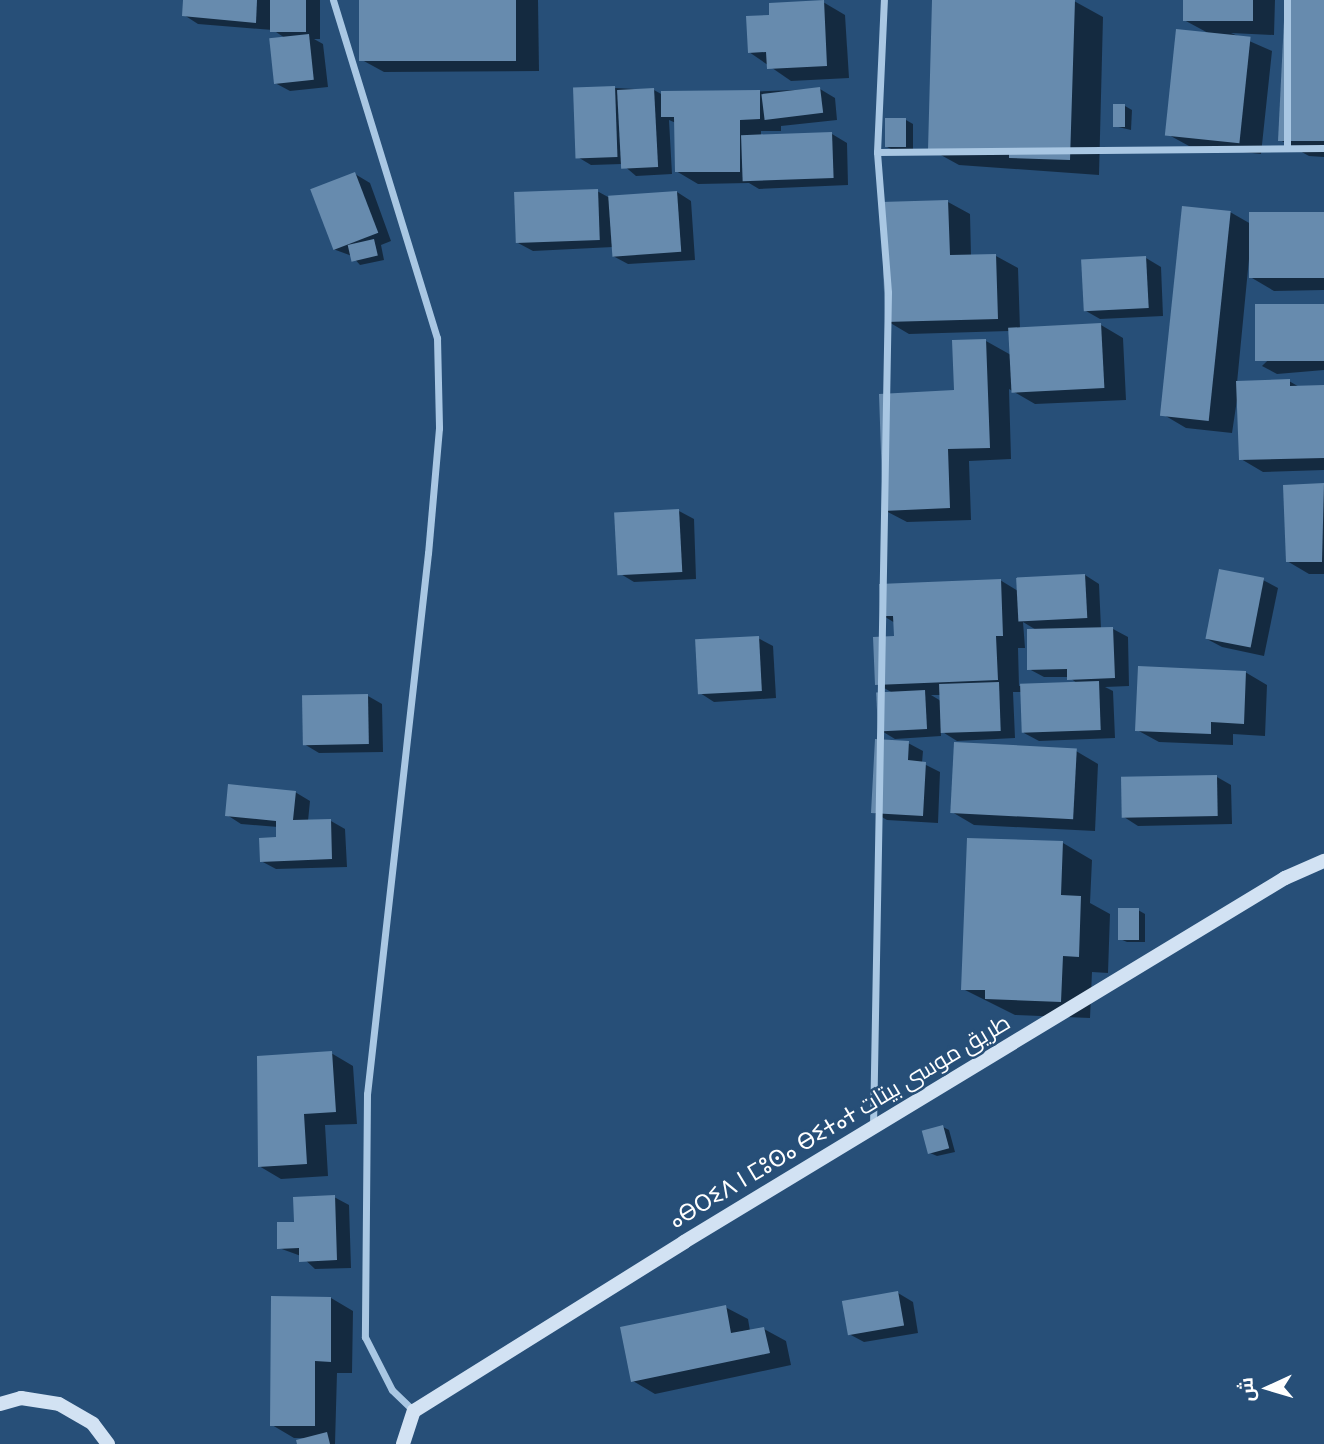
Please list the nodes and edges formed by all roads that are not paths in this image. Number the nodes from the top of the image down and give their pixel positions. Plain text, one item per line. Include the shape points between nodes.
1 (333, 0) edge
2 (884, 0) edge
3 (1287, 0) edge
4 (1287, 146) junction
5 (1324, 148) edge
6 (877, 152) junction
7 (1324, 861) edge
8 (873, 1131) junction
9 (0, 1404) edge
10 (414, 1411) junction
11 (108, 1444) edge
12 (403, 1444) edge

1 - 10 street via 437,338 439,428 428,553 366,1094 365,1338 393,1391
2 - 6 street
3 - 4 street
4 - 5 street
4 - 6 street
6 - 8 street via 888,292
7 - 8 street, ⴰⴱⵔⵉⴷ ⵏ ⵎⵓⵙⴰ ⴱⵉⵜⴰⵜ طريق موسى بيتات via 1285,878
8 - 10 street, ⴰⴱⵔⵉⴷ ⵏ ⵎⵓⵙⴰ ⴱⵉⵜⴰⵜ طريق موسى بيتات via 684,1242
9 - 11 street via 21,1398 60,1404 93,1424
10 - 12 street

